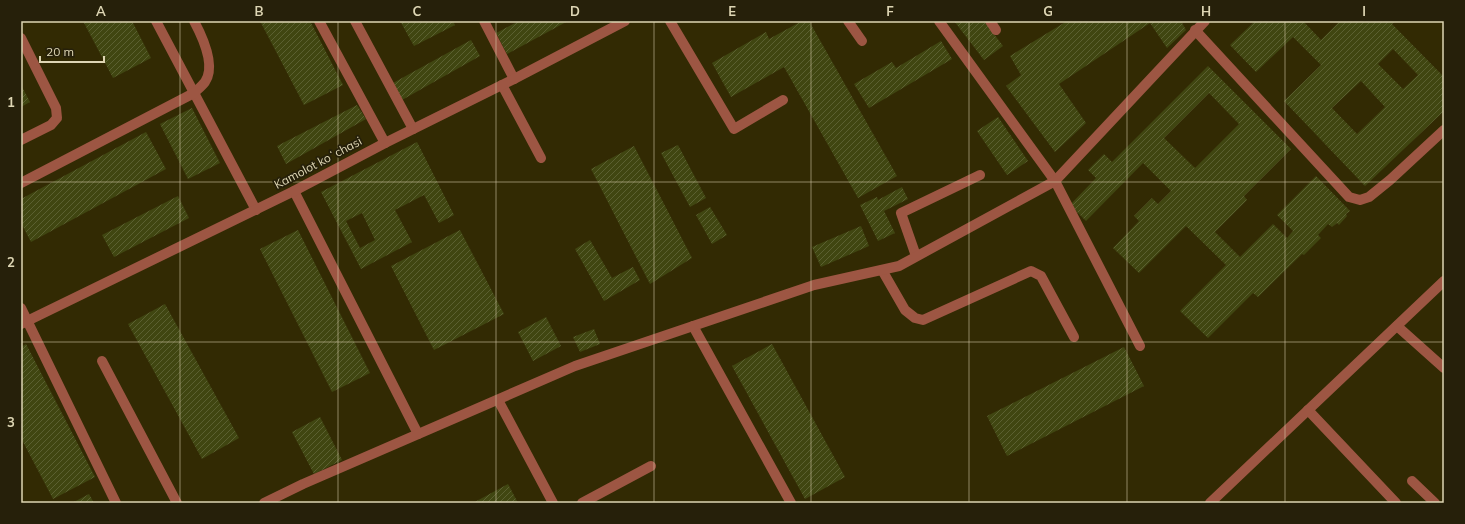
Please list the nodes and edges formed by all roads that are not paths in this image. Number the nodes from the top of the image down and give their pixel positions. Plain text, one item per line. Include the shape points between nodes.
1 (156, 21) edge
2 (194, 21) edge
3 (319, 21) edge
4 (355, 21) edge
5 (484, 21) edge
6 (625, 21) edge
7 (670, 21) edge
8 (848, 21) edge
9 (939, 21) edge
10 (990, 21) edge
11 (1205, 21) edge
12 (996, 30) dead end
13 (1195, 30) junction
14 (21, 38) edge
15 (862, 41) dead end
16 (514, 79) junction
17 (502, 85) junction
18 (194, 93) junction
19 (783, 100) dead end
20 (413, 128) junction
21 (1444, 130) edge
22 (21, 140) edge
23 (384, 143) junction
24 (541, 158) dead end
25 (980, 174) dead end
26 (1055, 181) junction
27 (21, 183) edge
28 (294, 191) junction
29 (256, 210) junction
30 (916, 256) junction
31 (882, 270) junction
32 (1444, 282) edge
33 (21, 308) edge
34 (24, 323) edge
35 (693, 326) junction
36 (1397, 326) junction
37 (1074, 337) dead end
38 (1140, 346) dead end
39 (102, 361) dead end
40 (1444, 368) edge
41 (498, 400) junction
42 (1308, 410) junction
43 (418, 434) junction
44 (651, 466) dead end
45 (1412, 481) dead end
46 (116, 503) edge
47 (177, 503) edge
48 (264, 503) edge
49 (553, 503) edge
50 (582, 503) edge
51 (790, 503) edge
52 (1210, 503) edge
53 (1396, 503) edge
54 (1435, 503) edge

1 - 18 street
2 - 18 street via 208,53 209,71 206,81
3 - 23 street
4 - 20 street
5 - 16 street
6 - 16 street, Kamolot koʻchasi
7 - 19 street via 734,129
8 - 15 street
9 - 26 street
10 - 12 street
11 - 13 street
13 - 21 street via 1349,197 1360,200 1369,197
13 - 26 street
14 - 22 street via 56,108 58,118 51,125
16 - 17 street, Kamolot koʻchasi
17 - 20 street, Kamolot koʻchasi
17 - 24 street
18 - 27 street
18 - 29 street
20 - 23 street, Kamolot koʻchasi
23 - 28 street, Kamolot koʻchasi
25 - 30 street via 901,212
26 - 30 street
26 - 38 street
28 - 29 street, Kamolot koʻchasi
28 - 43 street
29 - 34 street, Kamolot koʻchasi
30 - 31 street via 899,266
31 - 35 street via 814,285
31 - 37 street via 905,310 915,318 923,320 1031,271 1041,276
32 - 36 street
33 - 34 street
34 - 46 street
35 - 41 street via 575,366
35 - 51 street
36 - 40 street
36 - 42 street
39 - 47 street
41 - 43 street
41 - 49 street
42 - 52 street
42 - 53 street
43 - 48 street
44 - 50 street
45 - 54 street

